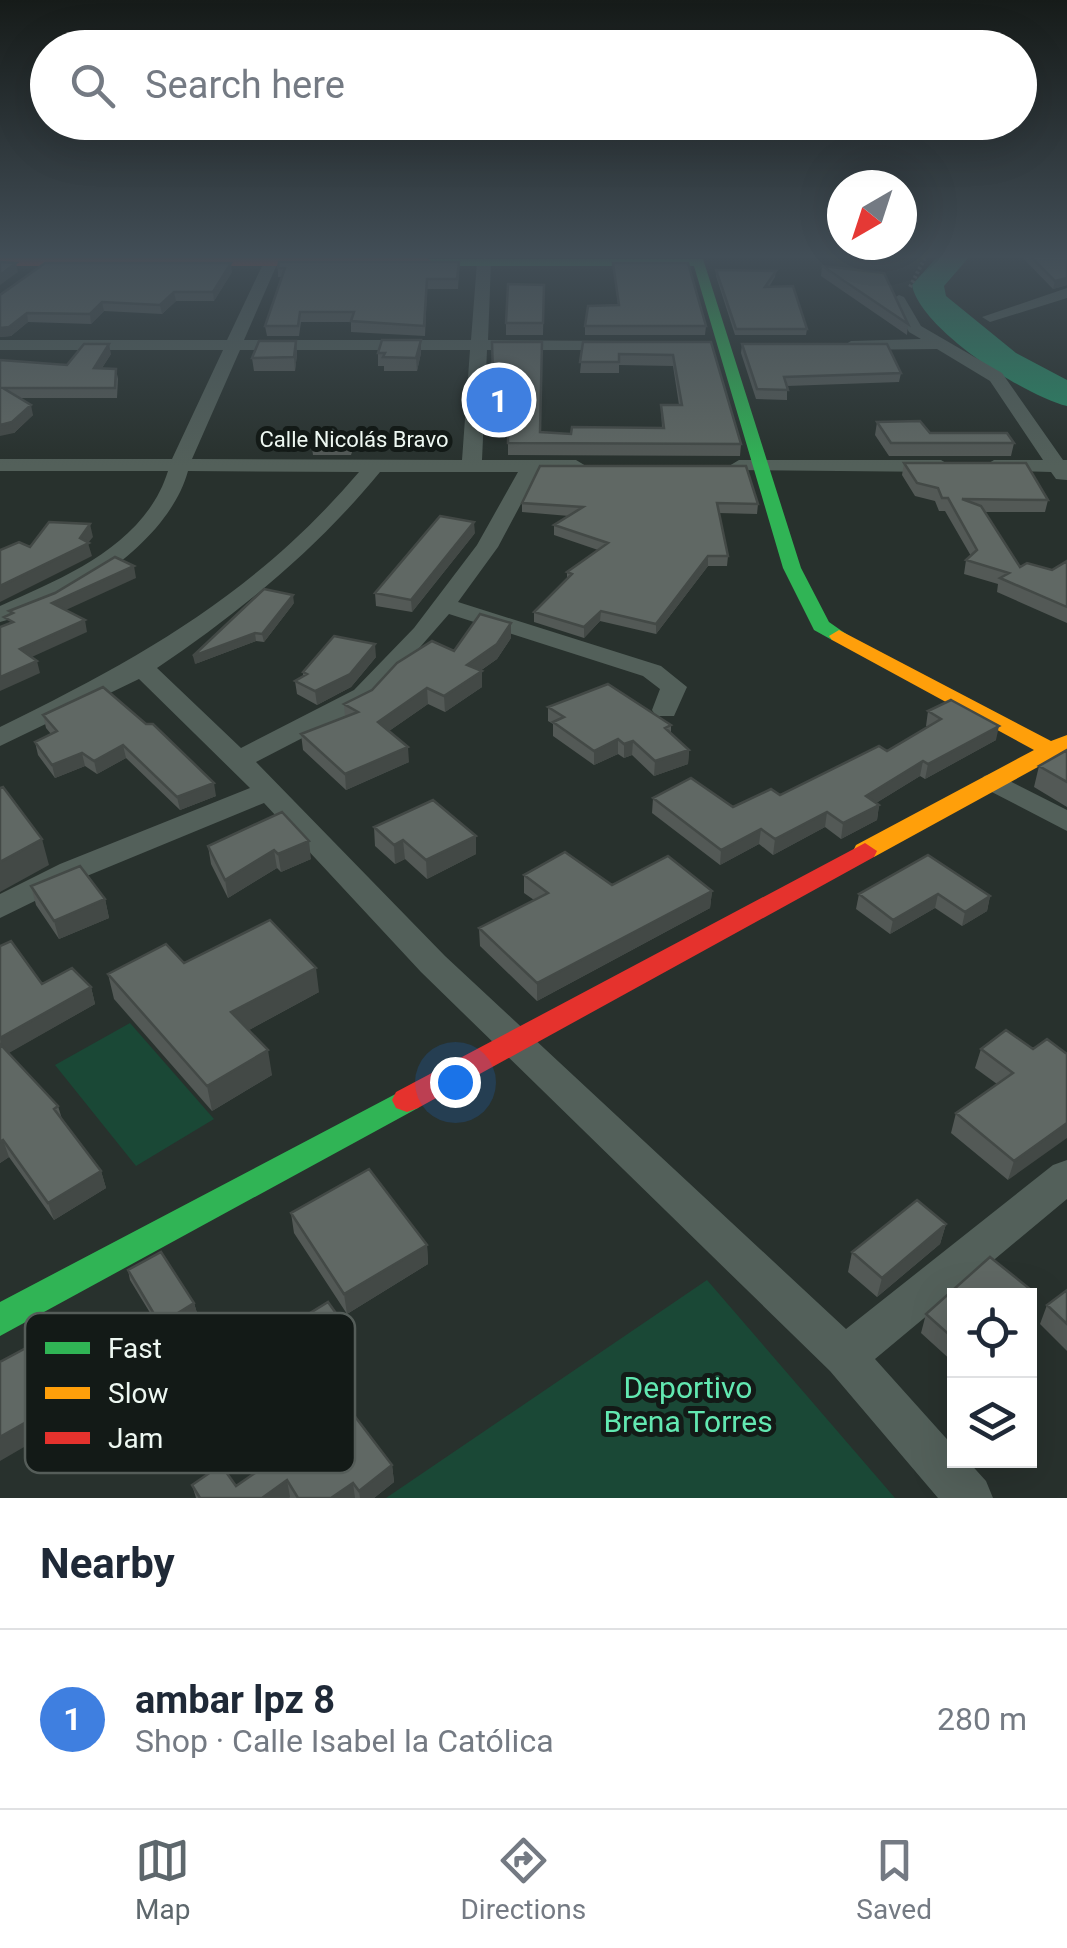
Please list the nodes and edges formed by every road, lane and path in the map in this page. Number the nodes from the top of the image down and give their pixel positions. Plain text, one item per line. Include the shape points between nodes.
1 (241, 326) edge
2 (481, 326) edge
3 (720, 326) edge
4 (913, 326) edge
5 (943, 344) junction
6 (232, 345) junction
7 (0, 346) edge
8 (480, 346) junction
9 (631, 346) edge
10 (839, 346) edge
11 (180, 463) junction
12 (0, 465) edge
13 (375, 465) junction
14 (472, 465) junction
15 (531, 466) junction
16 (589, 466) edge
17 (724, 466) edge
18 (762, 466) junction
19 (1064, 471) edge
20 (441, 604) junction
21 (0, 615) edge
22 (141, 667) junction
23 (666, 710) dead end
24 (0, 738) edge
25 (1060, 746) edge
26 (238, 760) junction
27 (994, 782) junction
28 (268, 791) junction
29 (1067, 822) edge
30 (0, 907) edge
31 (517, 1042) junction
32 (1067, 1176) edge
33 (0, 1320) edge
34 (845, 1357) junction
35 (968, 1498) edge

1 - 6 street
2 - 8 street
3 - 18 street
4 - 5 street
5 - 10 street
5 - 19 street via 996,378
6 - 7 street
6 - 8 street
6 - 11 street
8 - 9 street
8 - 14 street
11 - 12 street, Calle Nicolás Bravo
11 - 13 street, Calle Nicolás Bravo
11 - 21 street via 177,488 126,546
13 - 14 street, Calle Nicolás Bravo
13 - 22 street via 332,513 218,614
14 - 15 street, Calle Nicolás Bravo
15 - 16 street, Calle Nicolás Bravo
15 - 20 street via 486,547
17 - 18 street
18 - 19 street
18 - 25 street via 792,568 821,626
20 - 23 street via 652,672 674,686
20 - 26 street via 363,696
22 - 24 street
22 - 26 street
25 - 27 street
26 - 28 street
27 - 29 street
27 - 31 street
28 - 30 street
28 - 31 street
31 - 33 street
31 - 34 street
32 - 34 street
34 - 35 street

